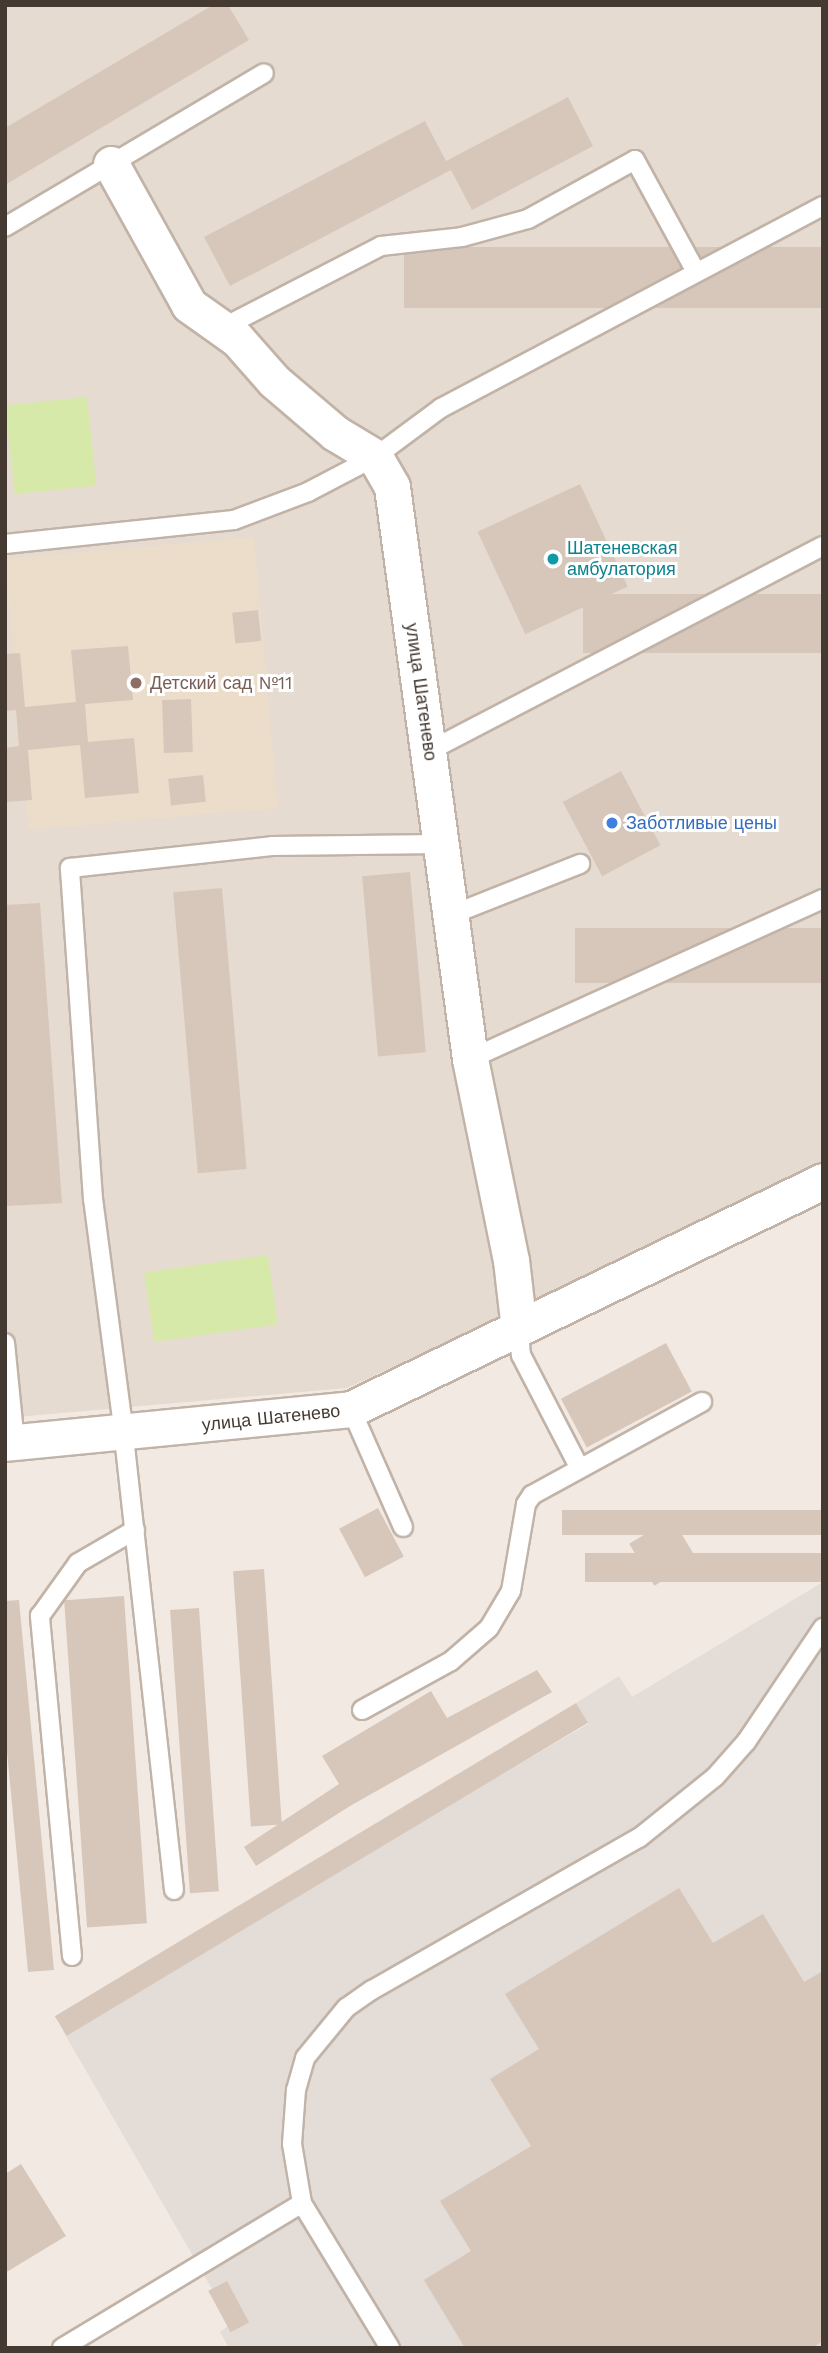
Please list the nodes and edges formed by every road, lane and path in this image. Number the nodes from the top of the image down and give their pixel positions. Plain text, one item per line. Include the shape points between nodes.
1 (264, 73) dead end
2 (111, 164) junction
3 (823, 206) edge
4 (5, 227) edge
5 (696, 272) junction
6 (222, 328) junction
7 (375, 457) junction
8 (5, 544) edge
9 (823, 546) edge
10 (429, 751) junction
11 (441, 844) junction
12 (580, 864) dead end
13 (823, 899) edge
14 (451, 915) junction
15 (470, 1059) junction
16 (823, 1181) edge
17 (519, 1329) junction
18 (5, 1342) edge
19 (702, 1402) dead end
20 (351, 1409) junction
21 (124, 1434) junction
22 (10, 1443) edge
23 (579, 1467) junction
24 (403, 1527) dead end
25 (135, 1530) junction
26 (823, 1628) edge
27 (362, 1710) dead end
28 (174, 1890) dead end
29 (72, 1956) dead end
30 (302, 2203) junction
31 (62, 2348) edge
32 (390, 2348) edge

1 - 2 lane
2 - 4 lane
2 - 6 street, улица Шатенево via 188,305
3 - 5 lane
5 - 6 lane via 635,160 528,219 462,237 381,246
5 - 7 lane via 442,408
6 - 7 street, улица Шатенево via 335,433
7 - 8 lane via 308,492 234,520
7 - 10 street, улица Шатенево via 393,487
9 - 10 lane
10 - 11 street, улица Шатенево
11 - 14 street, улица Шатенево
11 - 21 lane via 272,846 70,868 93,1199
12 - 14 lane
13 - 15 lane
14 - 15 street, улица Шатенево
15 - 17 street, улица Шатенево via 511,1260
16 - 17 street, улица Шатенево
17 - 20 street, улица Шатенево
17 - 23 lane via 521,1354
18 - 22 lane
19 - 23 lane
20 - 21 street, улица Шатенево
20 - 24 lane
21 - 22 street, улица Шатенево
21 - 25 lane
23 - 27 lane via 542,1488 526,1504 511,1591 489,1628 451,1661
25 - 28 lane
25 - 29 lane via 78,1563 40,1616
26 - 30 lane via 746,1742 715,1777 639,1838 372,1990 323,2032 304,2058 296,2090 292,2144
30 - 31 lane
30 - 32 lane

